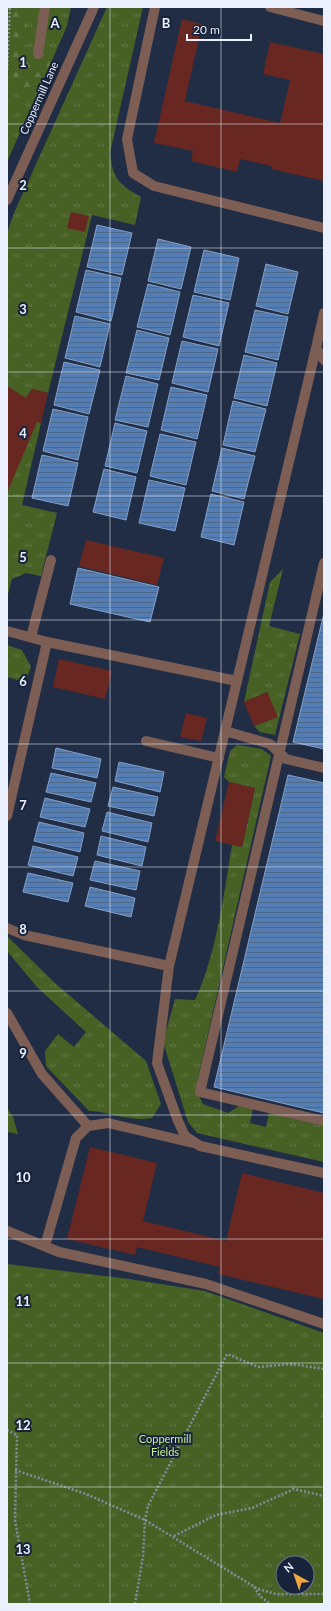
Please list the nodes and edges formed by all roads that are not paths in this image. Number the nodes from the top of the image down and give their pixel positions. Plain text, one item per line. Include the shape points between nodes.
1 (45, 7) edge
2 (94, 7) edge
3 (155, 7) edge
4 (270, 7) edge
5 (324, 21) edge
6 (38, 54) dead end
7 (7, 200) edge
8 (324, 228) edge
9 (324, 313) edge
10 (316, 348) junction
11 (324, 360) edge
12 (51, 560) dead end
13 (324, 563) edge
14 (7, 630) edge
15 (31, 637) junction
16 (47, 642) junction
17 (237, 681) junction
18 (225, 731) junction
19 (146, 741) dead end
20 (280, 753) junction
21 (219, 758) junction
22 (324, 768) edge
23 (7, 816) edge
24 (7, 928) edge
25 (169, 966) junction
26 (7, 1013) edge
27 (324, 1121) edge
28 (88, 1126) junction
29 (197, 1144) junction
30 (324, 1173) edge
31 (7, 1231) edge
32 (45, 1246) junction
33 (324, 1324) edge

1 - 6 street
2 - 7 street, Coppermill Lane
3 - 8 street via 127,139 133,173 154,186
4 - 5 street
9 - 10 street
10 - 11 street
10 - 17 street
12 - 15 street
13 - 20 street
14 - 15 street
15 - 16 street
16 - 17 street
16 - 23 street
17 - 18 street
18 - 20 street via 270,744
18 - 21 street
19 - 21 street
20 - 22 street via 286,759
20 - 27 street via 200,1092
21 - 25 street
24 - 25 street via 24,935
25 - 29 street via 157,1063 185,1136
26 - 28 street via 42,1074
28 - 29 street via 108,1123
28 - 32 street via 76,1138
29 - 30 street
31 - 32 street
32 - 33 street via 59,1252 206,1284

